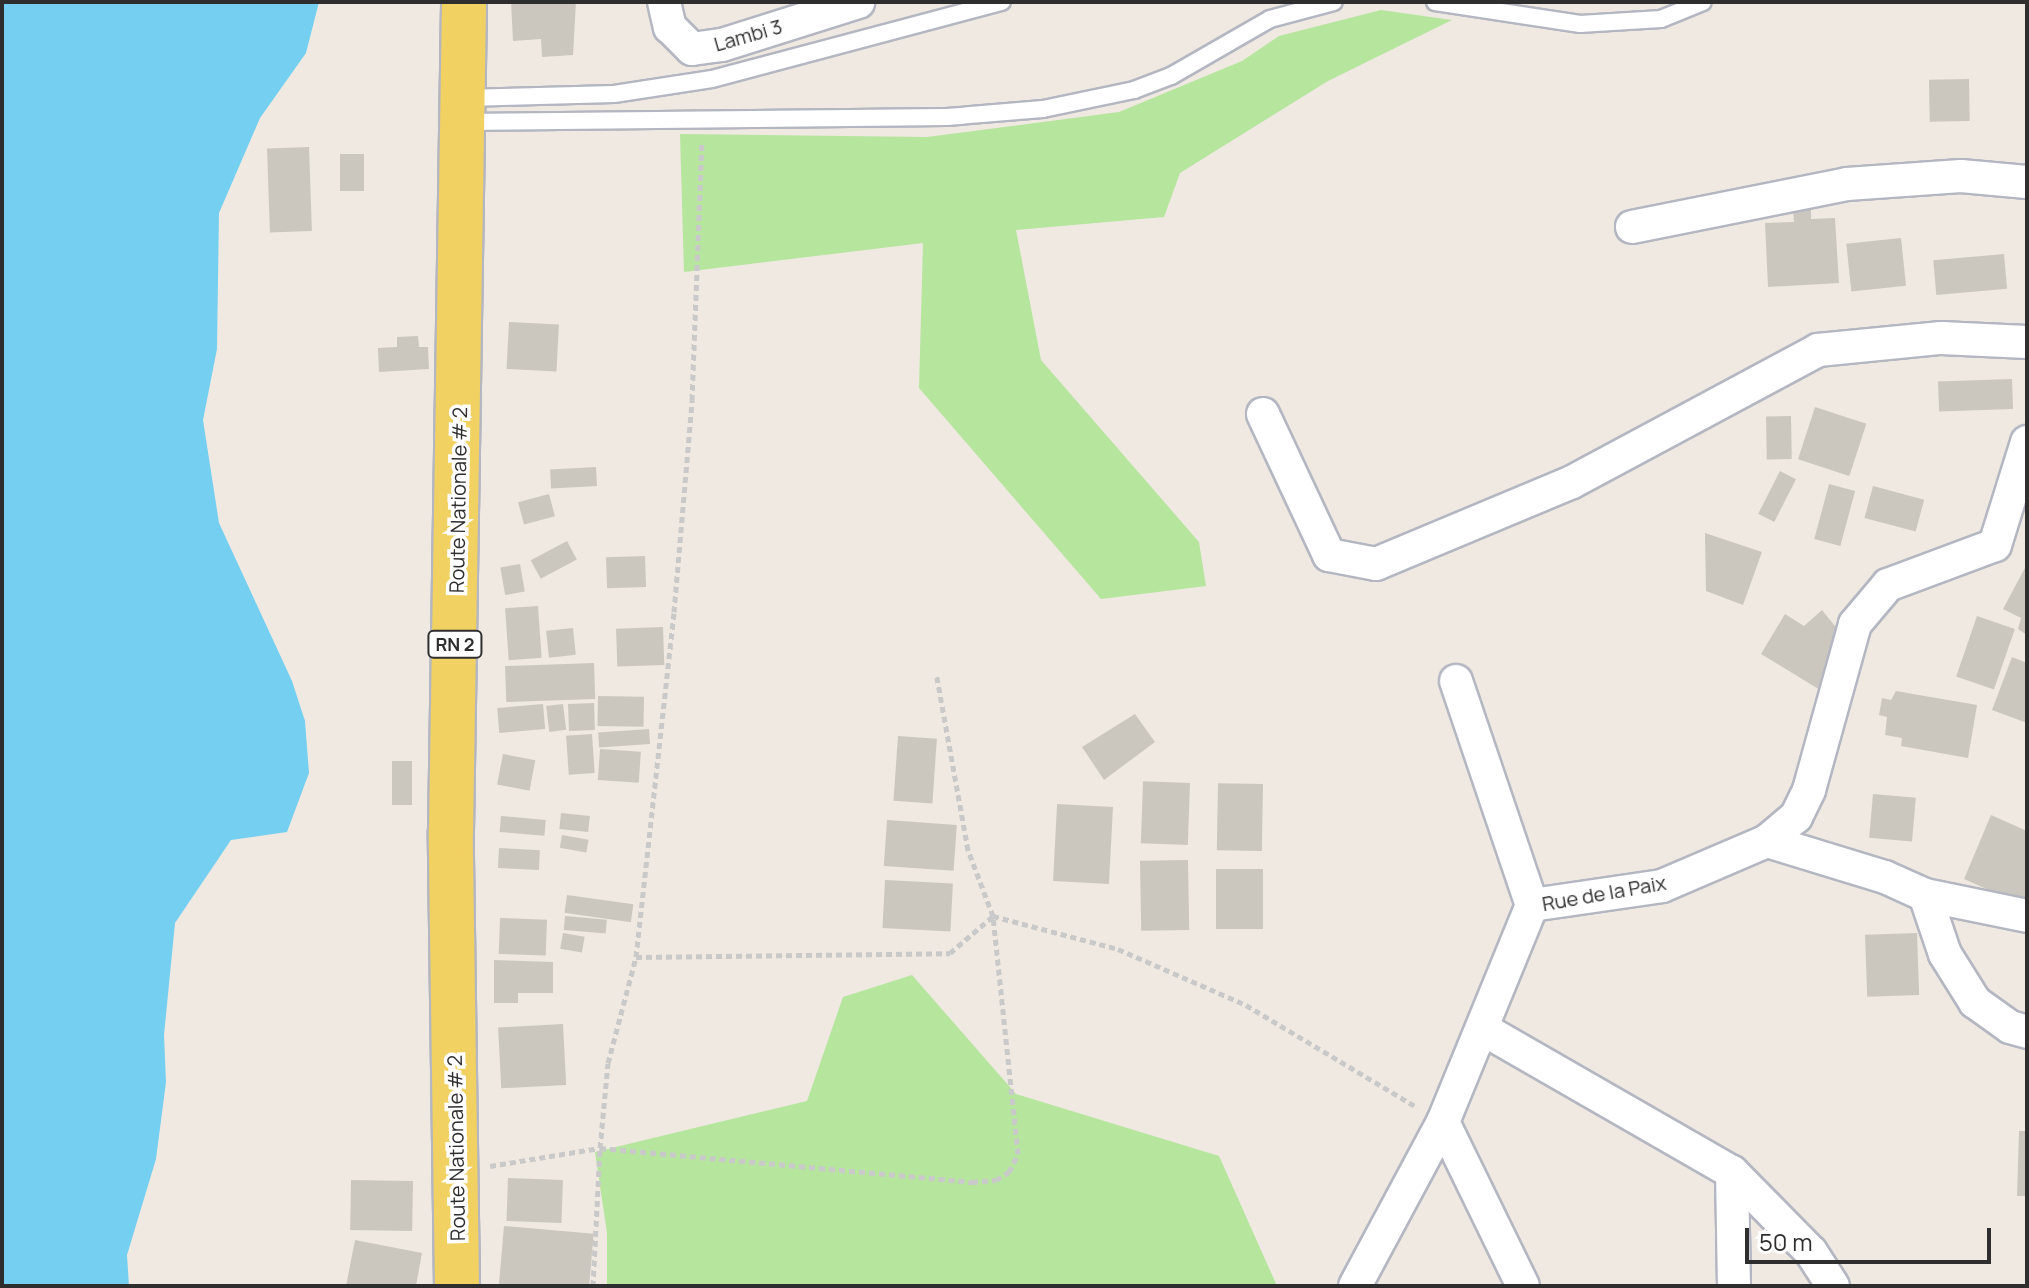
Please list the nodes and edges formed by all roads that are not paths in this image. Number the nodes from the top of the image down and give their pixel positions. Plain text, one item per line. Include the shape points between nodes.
1 (464, 2) edge
2 (664, 2) edge
3 (858, 2) edge
4 (1002, 2) edge
5 (1334, 2) edge
6 (1435, 2) edge
7 (1703, 2) edge
8 (463, 110) junction
9 (2027, 182) edge
10 (1632, 227) dead end
11 (2027, 342) edge
12 (1263, 414) dead end
13 (2027, 442) edge
14 (1456, 681) dead end
15 (1767, 841) junction
16 (1925, 895) junction
17 (1532, 905) junction
18 (2027, 916) edge
19 (1483, 1029) junction
20 (2027, 1032) edge
21 (1443, 1122) junction
22 (1732, 1172) junction
23 (457, 1286) edge
24 (1355, 1286) edge
25 (1523, 1286) edge
26 (1734, 1286) edge
27 (1833, 1286) edge

1 - 8 main road, Route Nationale # 2 / RN 2
2 - 3 street, Lambi 3 via 670,27 692,49 722,45
4 - 8 lane via 712,79
5 - 8 lane via 1270,19 1171,76 1134,90 1043,109 947,117 703,117 617,124
6 - 7 lane via 1580,24 1661,19
8 - 23 main road, Route Nationale # 2 / RN 2 via 451,832
9 - 10 street via 1961,176 1847,184
11 - 12 street via 1941,338 1818,350 1572,482 1376,564 1329,555
13 - 15 street, Rue de la Paix via 1995,545 1888,585 1855,624 1809,790 1796,817
14 - 17 street
15 - 16 street via 1885,877
15 - 17 street, Rue de la Paix via 1662,886
16 - 18 street
16 - 20 street via 1945,954 1975,1002 2010,1027
17 - 19 street, Rue de la Paix
19 - 21 street, Rue de la Paix
19 - 22 street
21 - 24 street, Rue de la Paix
21 - 25 street
22 - 26 street
22 - 27 street via 1811,1252

